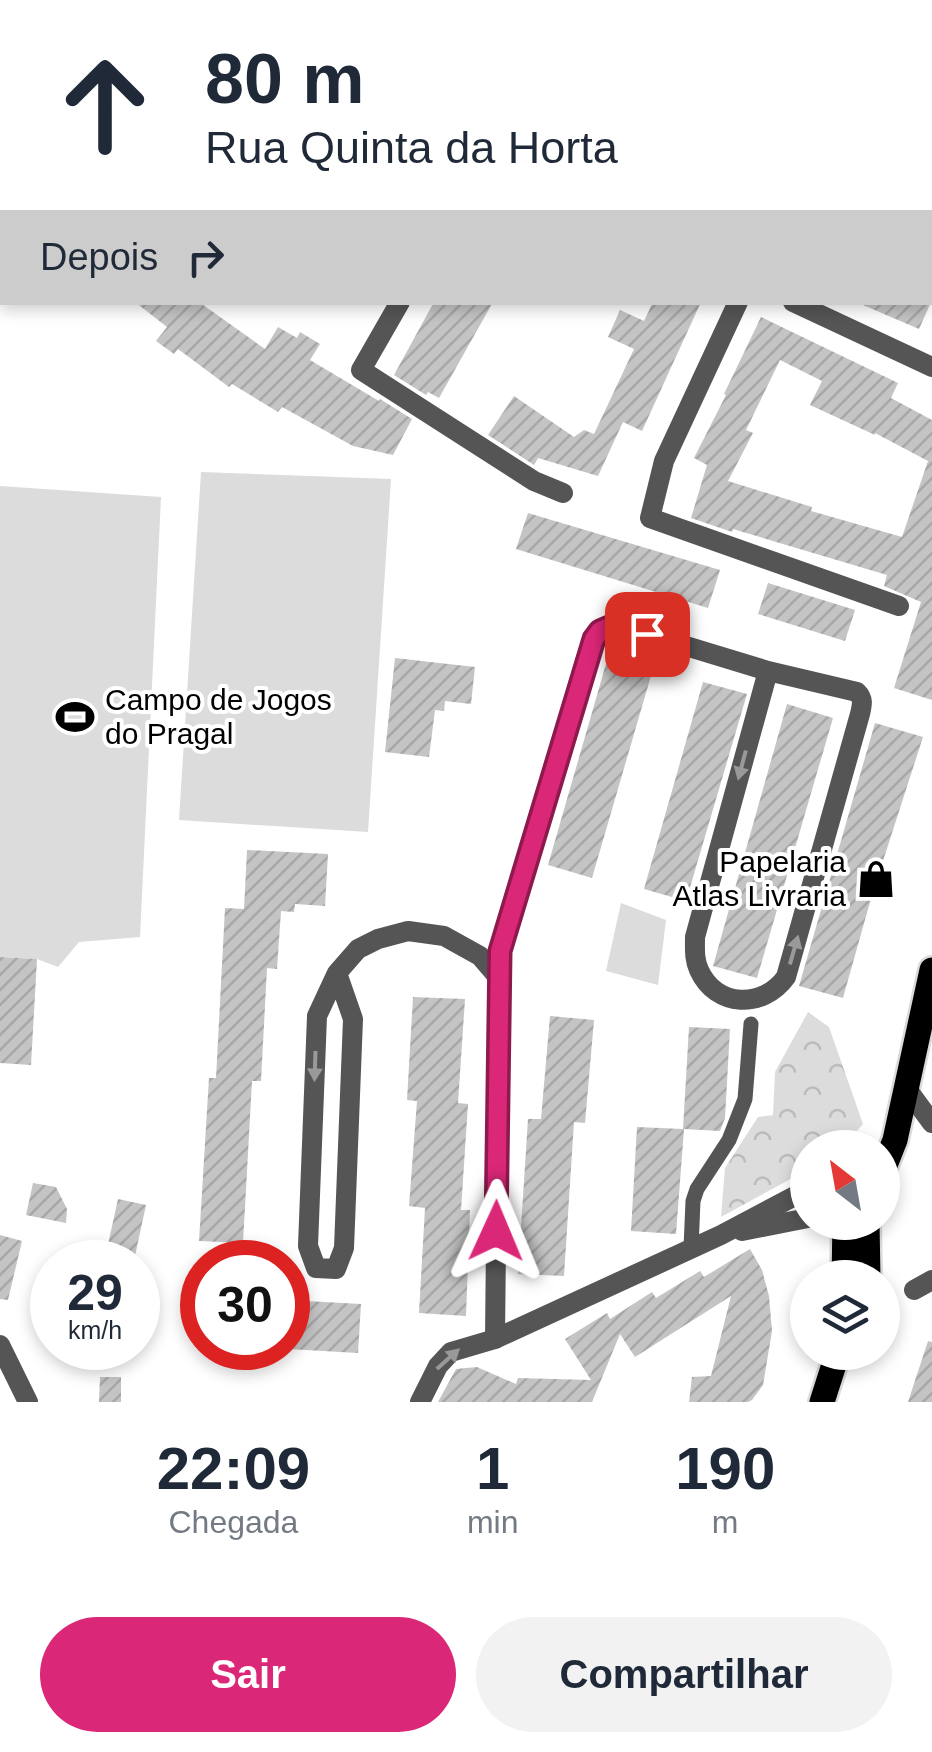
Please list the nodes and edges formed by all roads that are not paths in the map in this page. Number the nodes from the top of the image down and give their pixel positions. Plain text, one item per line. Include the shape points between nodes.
1 (398, 305) edge
2 (737, 305) edge
3 (800, 305) edge
4 (932, 366) edge
5 (563, 493) dead end
6 (899, 606) dead end
7 (768, 670) junction
8 (932, 970) edge
9 (337, 973) junction
10 (498, 977) junction
11 (751, 1024) dead end
12 (907, 1088) junction
13 (932, 1123) edge
14 (894, 1130) edge
15 (790, 1199) edge
16 (790, 1222) edge
17 (721, 1235) junction
18 (691, 1248) junction
19 (495, 1340) junction
20 (0, 1344) edge
21 (833, 1370) edge
22 (28, 1402) edge
23 (420, 1402) edge
24 (822, 1402) edge

1 - 5 street via 361,370
2 - 6 street via 664,461 650,518
3 - 4 street
7 -> 7 street via 695,937 700,974 725,998 740,1001 777,989 786,977 862,702 857,692
7 - 10 street via 620,626 594,639 500,951
8 - 12 main road
9 -> 9 street via 317,1016 308,1246 316,1268 336,1269 344,1248 352,1019
9 - 10 street via 358,949 408,931 444,936 480,956
10 - 19 street
11 - 18 lane via 745,1099 693,1201
12 - 13 street
12 - 14 main road
15 - 17 street
16 - 17 street
17 - 18 street
18 - 19 street
23 -> 19 street via 447,1355
20 - 22 street
21 - 24 main road

